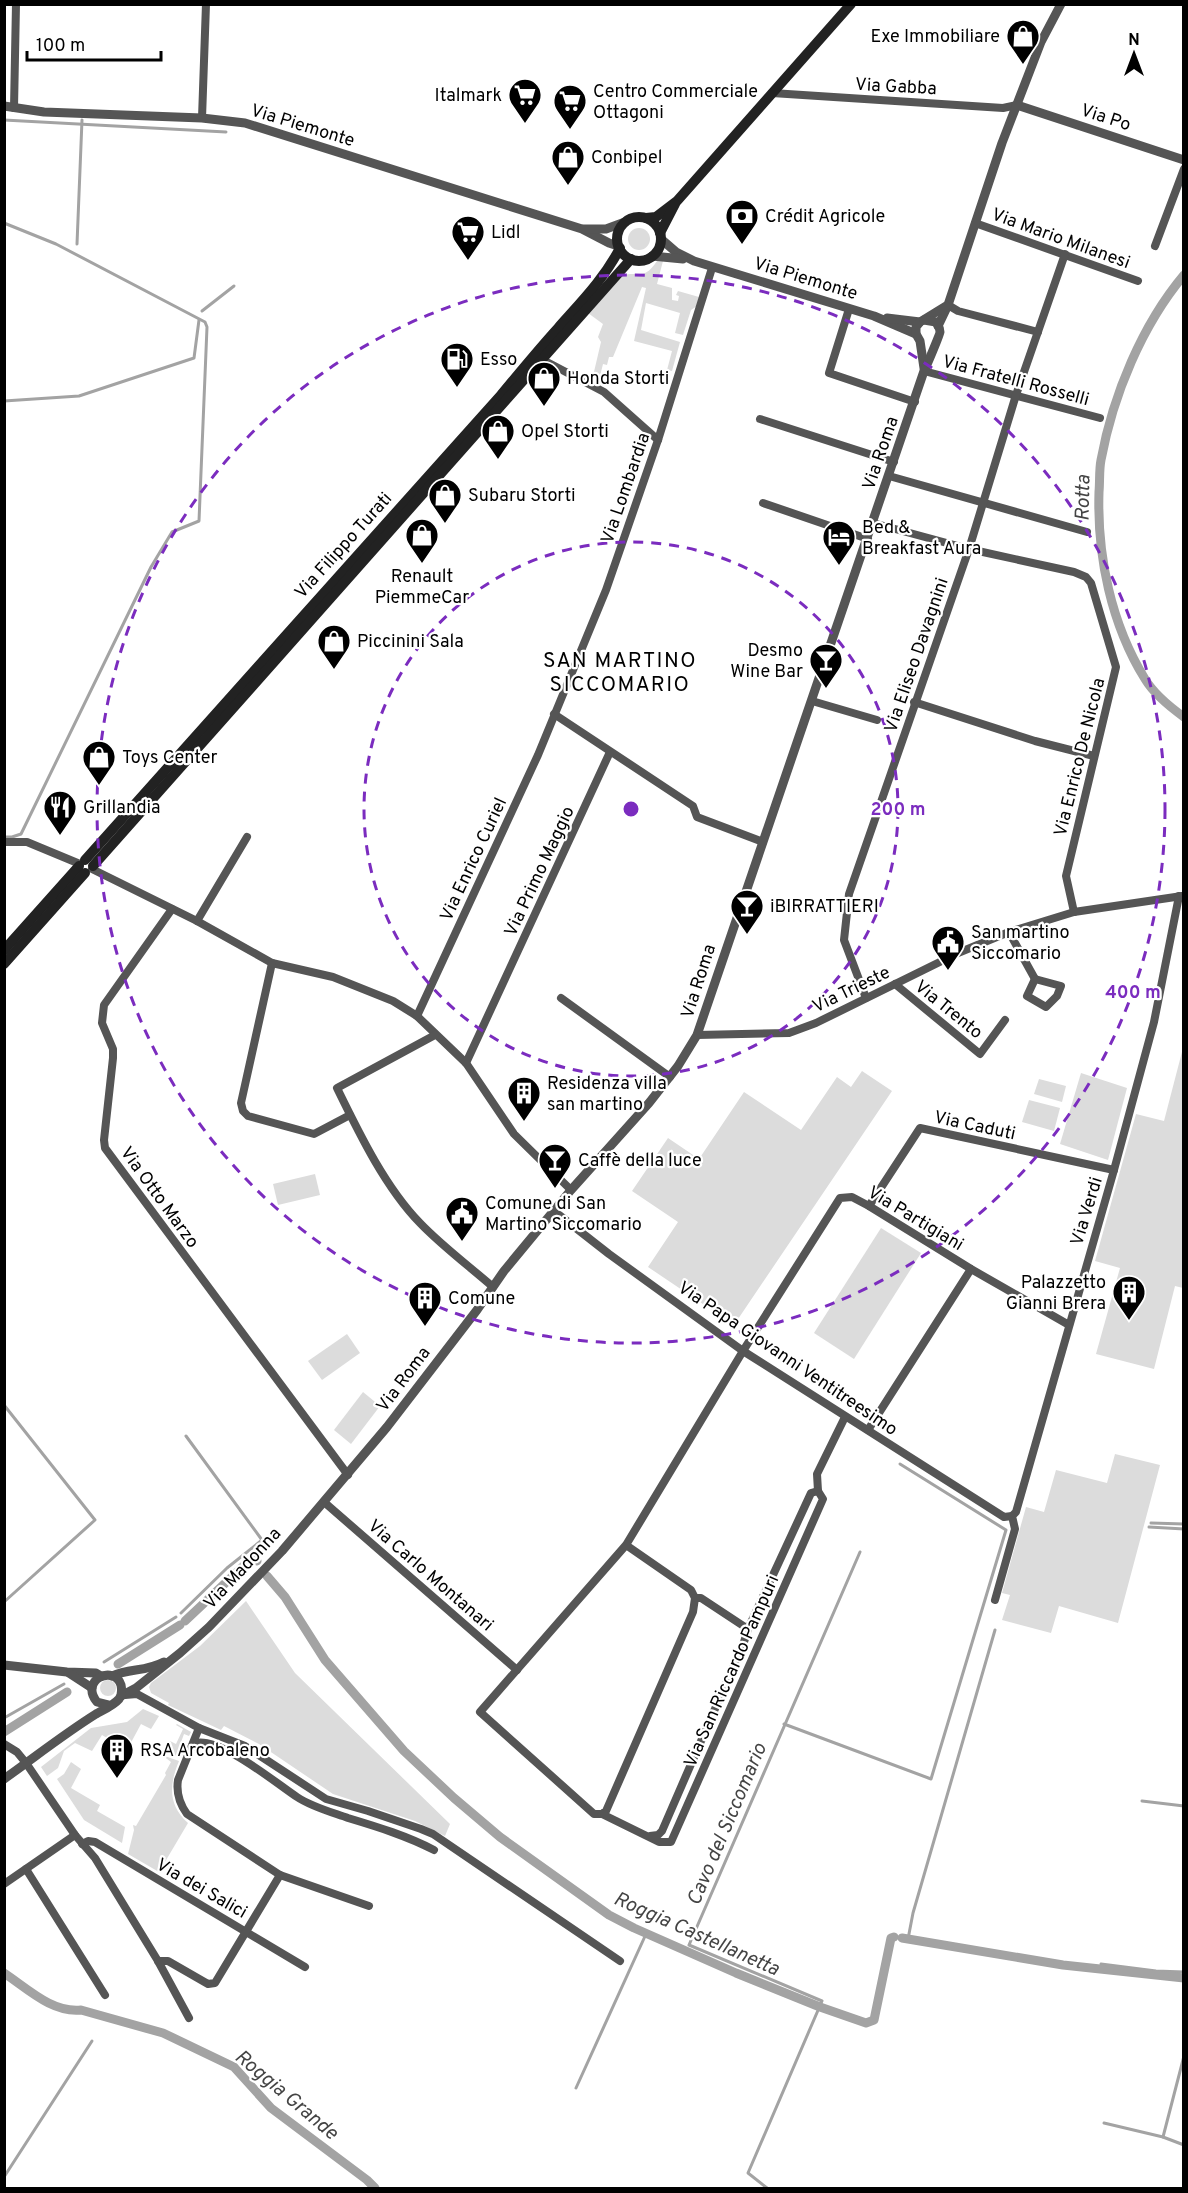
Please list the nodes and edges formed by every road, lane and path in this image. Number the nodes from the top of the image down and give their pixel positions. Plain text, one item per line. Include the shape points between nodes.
1 (16, 4) edge
2 (206, 4) edge
3 (850, 4) edge
4 (1062, 4) edge
5 (772, 93) junction
6 (1017, 105) junction
7 (9, 107) edge
8 (202, 118) junction
9 (1184, 159) edge
10 (1184, 169) edge
11 (677, 201) junction
12 (646, 218) junction
13 (625, 222) junction
14 (975, 223) junction
15 (582, 229) junction
16 (660, 236) junction
17 (1155, 246) dead end
18 (619, 247) junction
19 (1065, 254) junction
20 (652, 256) junction
21 (631, 259) junction
22 (694, 261) junction
23 (712, 268) junction
24 (1138, 281) dead end
25 (948, 305) junction
26 (849, 309) junction
27 (874, 316) junction
28 (922, 321) junction
29 (938, 326) junction
30 (1038, 332) junction
31 (918, 338) junction
32 (935, 342) junction
33 (543, 360) junction
34 (924, 371) junction
35 (1016, 395) junction
36 (915, 402) junction
37 (1100, 418) dead end
38 (760, 419) dead end
39 (658, 440) junction
40 (894, 462) junction
41 (889, 476) junction
42 (763, 503) dead end
43 (982, 503) junction
44 (873, 523) junction
45 (1087, 532) dead end
46 (868, 539) junction
47 (969, 549) junction
48 (812, 701) junction
49 (914, 702) junction
50 (554, 714) junction
51 (877, 720) dead end
52 (610, 752) junction
53 (1094, 756) junction
54 (247, 837) dead end
55 (4, 842) edge
56 (763, 842) junction
57 (86, 866) junction
58 (1181, 896) edge
59 (172, 909) junction
60 (1074, 912) junction
61 (197, 921) junction
62 (1008, 932) junction
63 (4, 950) edge
64 (273, 963) junction
65 (4, 964) edge
66 (1035, 979) dead end
67 (895, 984) junction
68 (561, 998) dead end
69 (866, 998) junction
70 (417, 1016) junction
71 (1005, 1020) dead end
72 (435, 1035) junction
73 (698, 1035) junction
74 (466, 1063) junction
75 (670, 1077) junction
76 (350, 1115) junction
77 (1114, 1170) junction
78 (571, 1190) junction
79 (869, 1206) junction
80 (554, 1211) junction
81 (971, 1269) junction
82 (493, 1287) junction
83 (1069, 1325) junction
84 (743, 1351) junction
85 (845, 1417) junction
86 (868, 1431) junction
87 (348, 1474) junction
88 (818, 1491) junction
89 (324, 1502) junction
90 (1012, 1516) junction
91 (626, 1545) junction
92 (695, 1598) junction
93 (995, 1600) dead end
94 (750, 1625) junction
95 (767, 1627) junction
96 (744, 1642) junction
97 (757, 1647) junction
98 (180, 1653) junction
99 (4, 1665) edge
100 (517, 1670) junction
101 (67, 1672) junction
102 (101, 1676) junction
103 (112, 1676) junction
104 (145, 1682) junction
105 (92, 1693) junction
106 (121, 1696) junction
107 (147, 1700) junction
108 (109, 1705) junction
109 (80, 1724) junction
110 (200, 1728) junction
111 (213, 1733) junction
112 (4, 1744) edge
113 (193, 1744) junction
114 (216, 1746) junction
115 (26, 1763) junction
116 (4, 1779) edge
117 (602, 1814) junction
118 (75, 1835) junction
119 (650, 1836) junction
120 (82, 1844) junction
121 (434, 1850) dead end
122 (26, 1869) junction
123 (280, 1875) junction
124 (4, 1884) edge
125 (369, 1906) dead end
126 (247, 1931) junction
127 (158, 1961) junction
128 (620, 1961) dead end
129 (305, 1967) dead end
130 (105, 1995) dead end
131 (189, 2018) dead end

1 - 7 street
2 - 8 street
3 - 5 main road
4 - 6 street via 1041,42
5 - 6 street, Via Gabba via 1003,108
5 - 11 main road
6 - 9 street, Via Po
6 - 14 street
7 - 8 street, Via Piemonte via 44,112
8 - 15 street, Via Piemonte via 245,123
10 - 17 street
11 - 12 main road via 656,217
11 - 16 main road
12 - 13 main road
12 - 16 main road via 655,224
13 - 15 street, Via Piemonte via 606,229
13 - 18 main road via 618,233
14 - 19 street, Via Mario Milanesi
14 - 25 street
15 - 18 street, Via Piemonte
16 - 20 main road
16 - 22 street, Via Piemonte via 676,252
18 - 21 main road
18 - 57 main road, Via Filippo Turati via 600,282
19 - 24 street, Via Mario Milanesi
19 - 30 street, Via Eliseo Davagnini
20 - 21 main road
20 - 22 street, Via Piemonte
21 - 33 main road, Via Filippo Turati
22 - 23 street, Via Piemonte
23 - 26 street, Via Piemonte
23 - 39 street, Via Lombardia
25 - 28 street
25 - 29 street
25 - 30 street
26 - 27 street, Via Piemonte
26 - 36 street via 829,374
27 - 28 street, Via Piemonte
27 - 31 street, Via Piemonte
28 - 29 street via 932,320
28 - 31 street via 916,327
29 - 32 street via 940,333
30 - 35 street, Via Eliseo Davagnini
31 - 32 street via 927,344
31 - 34 street, Via Roma
32 - 34 street, Via Roma
33 - 39 street via 604,392
33 - 57 main road, Via Filippo Turati
34 - 35 street, Via Fratelli Rosselli
34 - 36 street, Via Roma
35 - 37 street, Via Fratelli Rosselli
35 - 43 street, Via Eliseo Davagnini
36 - 40 street, Via Roma
38 - 40 street
39 - 50 street, Via Lombardia via 606,590
40 - 41 street, Via Roma
41 - 43 street
41 - 44 street, Via Roma
42 - 46 street
43 - 45 street
43 - 47 street, Via Eliseo Davagnini
44 - 46 street, Via Roma
44 - 47 street
46 - 48 street, Via Roma
47 - 49 street, Via Eliseo Davagnini
47 - 53 street, Via Enrico De Nicola via 1086,577 1116,667
48 - 51 street
48 - 56 street, Via Roma
49 - 53 street
49 - 69 street, Via Eliseo Davagnini via 849,894 844,940
50 - 52 street
50 - 70 street, Via Enrico Curiel
52 - 56 street via 693,806 697,816
52 - 74 street, Via Primo Maggio
53 - 60 street, Via Enrico De Nicola via 1066,876
54 - 61 street
55 - 57 street via 27,842
56 - 73 street, Via Roma
57 - 59 street
57 - 63 main road, Via Filippo Turati
57 - 65 main road, Via Filippo Turati
58 - 60 street, Via Trieste
58 - 77 street, Via Verdi via 1154,1022
59 - 61 street
59 - 87 street, Via Otto Marzo via 104,1005 102,1023 113,1049 105,1148
60 - 62 street, Via Trieste
61 - 64 street
62 - 66 street
62 - 67 street, Via Trieste
64 - 70 street via 333,977 393,1001
64 - 76 street via 241,1103 243,1111 248,1116 314,1134
67 - 69 street, Via Trieste
67 - 71 street, Via Trento via 980,1054
68 - 75 street
69 - 73 street, Via Trieste via 789,1033
70 - 72 street
72 - 74 street
72 - 76 street via 337,1088
73 - 75 street, Via Roma
74 - 78 street via 514,1134
75 - 78 street, Via Roma
76 - 82 street via 391,1186 420,1223
77 - 79 street, Via Caduti via 920,1128
77 - 83 street, Via Verdi
78 - 80 street, Via Roma
79 - 81 street, Via Partigiani
79 - 84 street, Via Partigiani via 852,1197 840,1198
80 - 82 street, Via Roma
80 - 84 street, Via Papa Giovanni Ventitreesimo
81 - 83 street, Via Partigiani
81 - 86 street
82 - 87 street, Via Roma
83 - 90 street, Via Verdi
84 - 85 street, Via Papa Giovanni Ventitreesimo
84 - 91 street
85 - 86 street, Via Papa Giovanni Ventitreesimo
85 - 88 street, Via San Riccardo Pampuri via 817,1474
86 - 90 street, Via Papa Giovanni Ventitreesimo via 1004,1517
87 - 89 street, Via Roma
88 - 94 street, Via San Riccardo Pampuri via 811,1493
88 - 95 street, Via San Riccardo Pampuri via 823,1499
89 - 98 street, Via Madonna via 282,1551
89 - 100 street, Via Carlo Montanari
90 - 93 street, Via Verdi via 1015,1529
91 - 92 street, Via San Riccardo Pampuri via 691,1590
91 - 100 street
92 - 94 street, Via San Riccardo Pampuri
92 - 117 street via 693,1612
94 - 95 street
94 - 96 street, Via San Riccardo Pampuri
95 - 97 street, Via San Riccardo Pampuri
96 - 97 street
96 - 119 street, Via San Riccardo Pampuri via 662,1831
97 - 119 street, Via San Riccardo Pampuri via 671,1842 660,1842
98 - 103 street via 152,1668
98 - 104 street
99 - 101 street
100 - 117 street, Via San Riccardo Pampuri via 480,1712 594,1814
101 - 102 street
101 - 105 street
102 - 103 street
102 - 105 street via 96,1679
103 - 106 street via 121,1686
104 - 106 street
104 - 107 street
105 - 108 street
105 - 109 street via 91,1711
106 - 107 street via 137,1694
106 - 108 street
107 - 110 street
108 - 109 street
109 - 115 street
110 - 111 street
110 - 113 street
111 - 114 street
111 - 128 street via 245,1746 326,1799 433,1834
112 - 115 street
113 - 114 street
113 - 123 street via 178,1780 182,1806 194,1820
114 - 121 street via 301,1800 406,1836
115 - 116 street
115 - 118 street
117 - 119 street, Via San Riccardo Pampuri
118 - 120 street
118 - 122 street
120 - 126 street, Via dei Salici via 94,1842
120 - 127 street via 95,1858
122 - 124 street
122 - 130 street
123 - 125 street
123 - 126 street
126 - 127 street via 214,1984 168,1961
126 - 129 street, Via dei Salici
127 - 131 street

